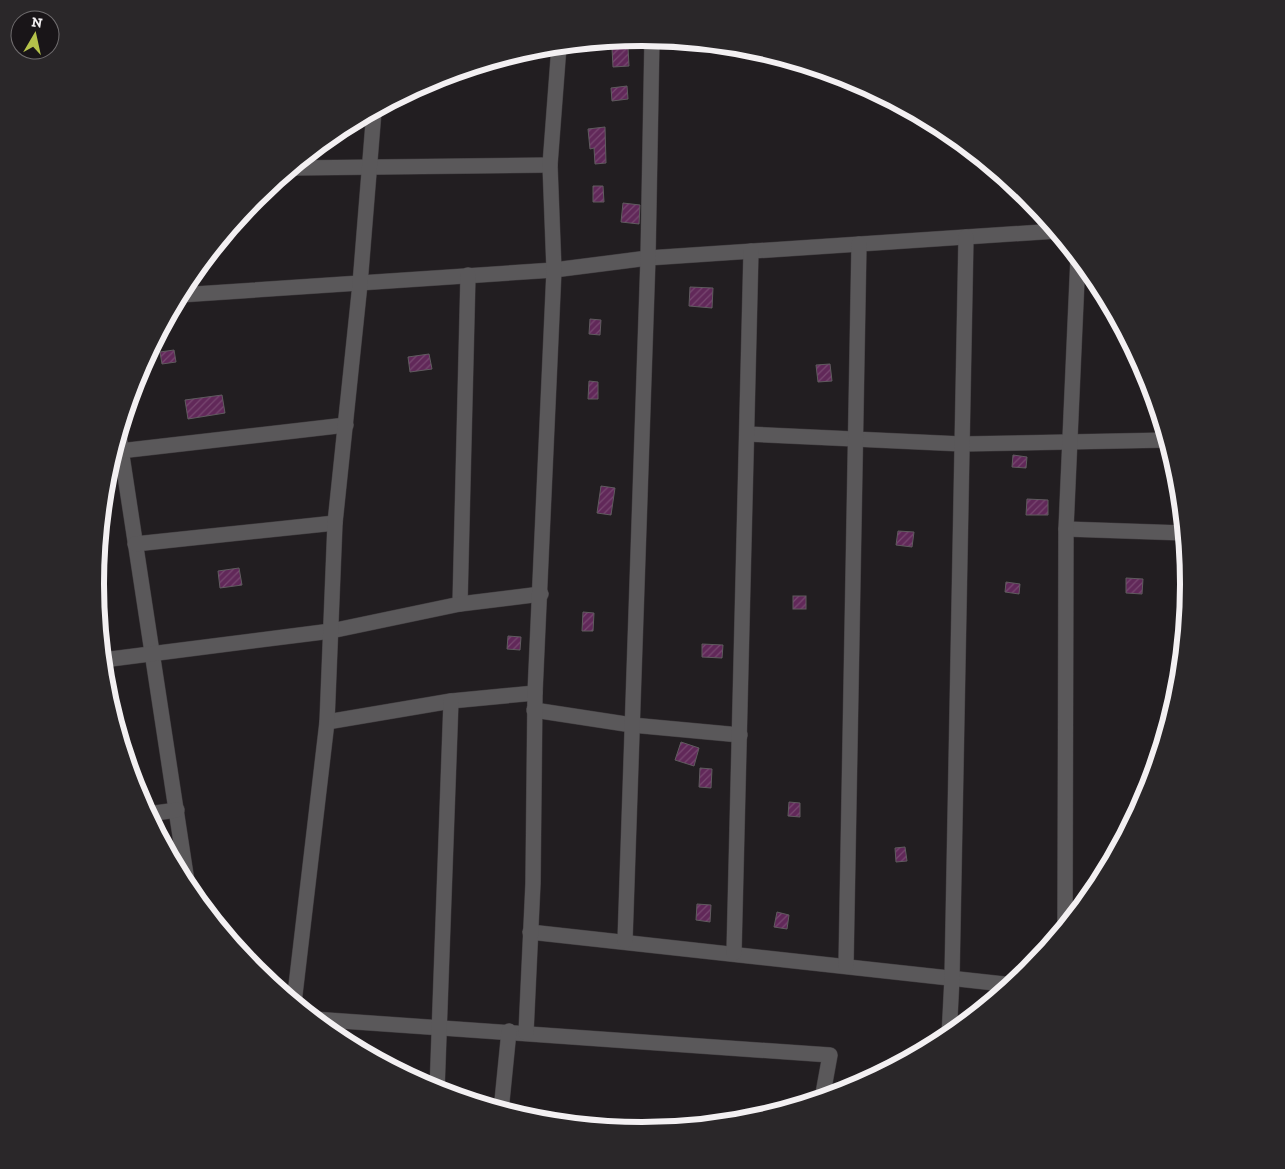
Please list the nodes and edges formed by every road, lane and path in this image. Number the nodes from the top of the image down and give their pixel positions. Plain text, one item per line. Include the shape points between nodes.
1 (652, 46) edge
2 (558, 53) edge
3 (373, 118) edge
4 (550, 165) junction
5 (302, 168) edge
6 (369, 168) junction
7 (1048, 232) edge
8 (966, 237) junction
9 (859, 244) junction
10 (751, 251) junction
11 (648, 258) junction
12 (1078, 268) edge
13 (554, 270) junction
14 (468, 275) junction
15 (360, 284) junction
16 (189, 294) edge
17 (346, 426) junction
18 (747, 434) junction
19 (856, 439) junction
20 (1161, 440) edge
21 (1070, 441) junction
22 (124, 443) edge
23 (962, 444) junction
24 (121, 454) edge
25 (335, 523) junction
26 (1066, 529) junction
27 (1178, 533) edge
28 (135, 544) junction
29 (541, 594) junction
30 (460, 604) junction
31 (331, 631) junction
32 (152, 654) junction
33 (110, 659) edge
34 (535, 693) junction
35 (451, 701) junction
36 (534, 710) junction
37 (327, 722) junction
38 (632, 725) junction
39 (740, 735) junction
40 (177, 810) junction
41 (155, 813) edge
42 (185, 869) edge
43 (1065, 918) edge
44 (530, 932) junction
45 (625, 941) junction
46 (734, 954) junction
47 (846, 966) junction
48 (952, 978) junction
49 (1003, 984) edge
50 (295, 995) edge
51 (324, 1019) edge
52 (440, 1026) junction
53 (950, 1027) edge
54 (509, 1031) junction
55 (526, 1032) junction
56 (437, 1082) edge
57 (823, 1091) edge
58 (502, 1104) edge

1 - 11 street
2 - 4 street
3 - 6 street
4 - 6 street
4 - 13 street
5 - 6 street
6 - 15 street
7 - 8 street
8 - 9 street
8 - 23 street
9 - 10 street
9 - 19 street
10 - 11 street
10 - 18 street
11 - 13 street
11 - 38 street
12 - 21 street
13 - 14 street
13 - 29 street
14 - 15 street
14 - 30 street
15 - 16 street
15 - 17 street
17 - 22 street
17 - 25 street
18 - 19 street
18 - 39 street
19 - 23 street
19 - 47 street
20 - 21 street
21 - 23 street
21 - 26 street
23 - 48 street
24 - 28 street
25 - 28 street
25 - 31 street
26 - 27 street
26 - 43 street
28 - 32 street
29 - 30 street
29 - 34 street
30 - 31 street
31 - 32 street
31 - 37 street
32 - 33 street
32 - 40 street
34 - 35 street
34 - 36 street
35 - 37 street
35 - 52 street
36 - 38 street
36 - 44 street
37 - 50 street
38 - 39 street
38 - 45 street
39 - 46 street
40 - 41 street
40 - 42 street
44 - 45 street
44 - 55 street
45 - 46 street
46 - 47 street
47 - 48 street
48 - 49 street
48 - 53 street
51 - 52 street
52 - 54 street
52 - 56 street
54 - 55 street
54 - 58 street
55 - 57 street via 830,1055

